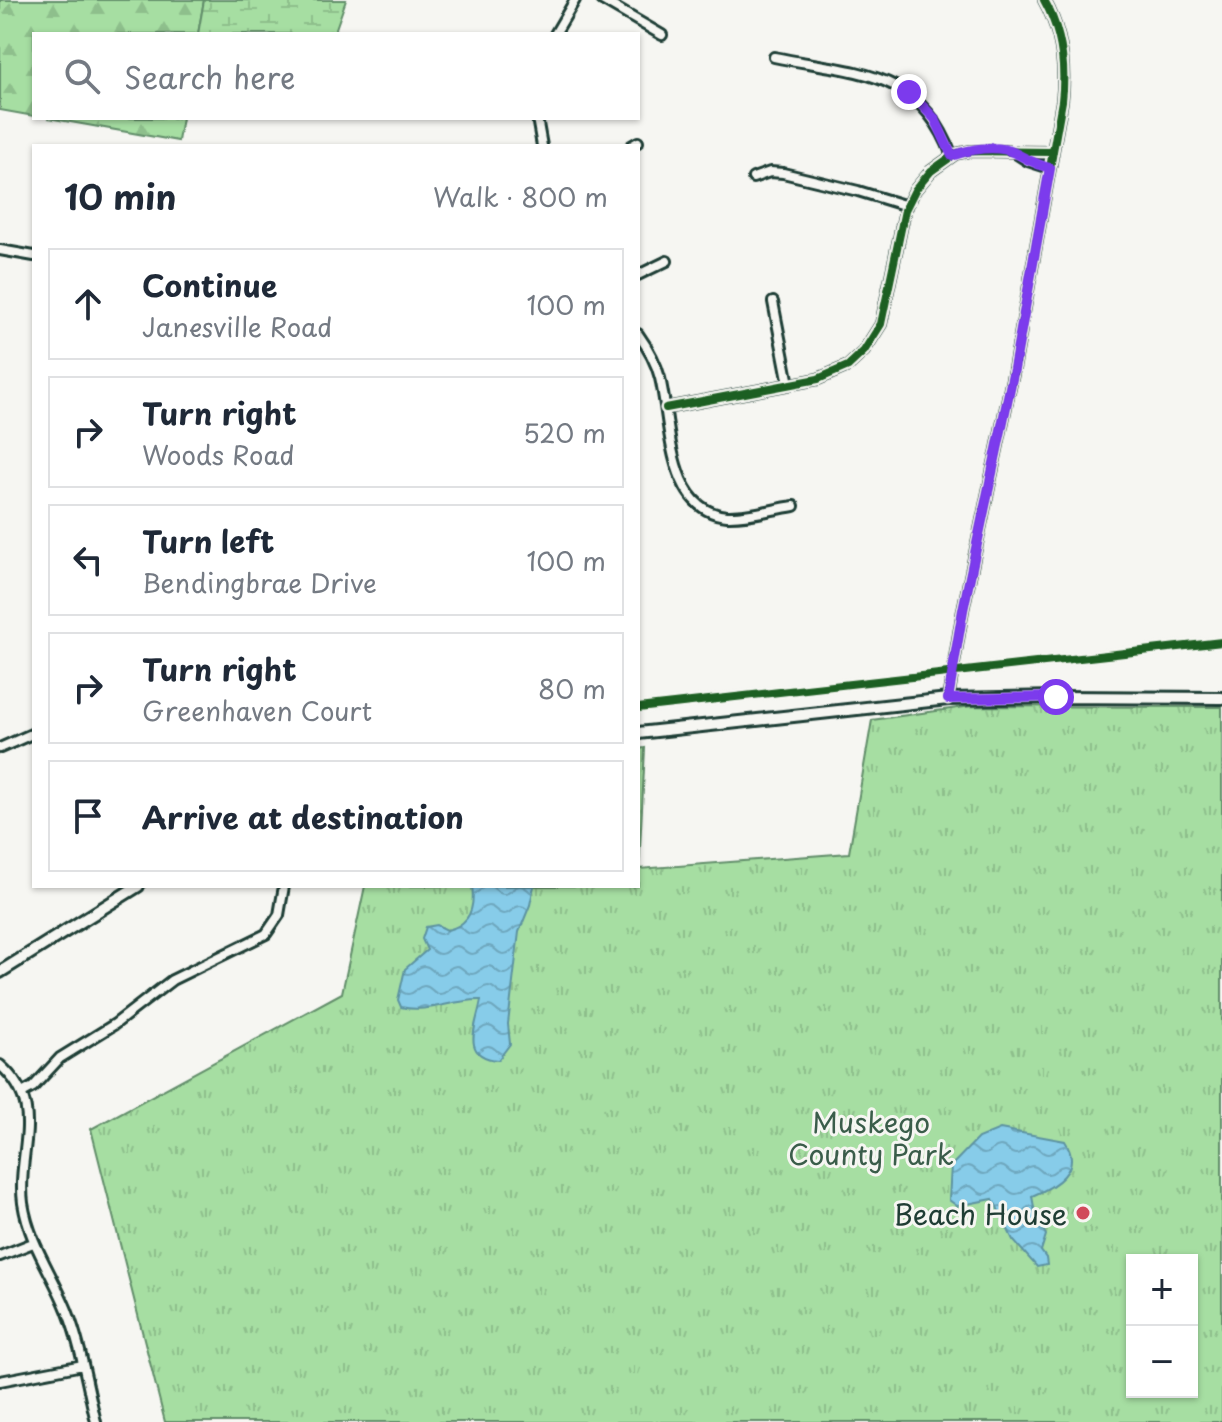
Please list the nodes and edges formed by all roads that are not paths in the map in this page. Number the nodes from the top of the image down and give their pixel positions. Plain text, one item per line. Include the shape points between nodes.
1 (575, 0) edge
2 (602, 0) edge
3 (1044, 0) edge
4 (556, 32) edge
5 (662, 35) dead end
6 (774, 57) dead end
7 (537, 120) edge
8 (542, 144) edge
9 (1014, 152) junction
10 (1053, 152) junction
11 (952, 156) junction
12 (1050, 168) junction
13 (753, 178) dead end
14 (907, 206) junction
15 (0, 250) edge
16 (32, 256) edge
17 (667, 261) dead end
18 (640, 274) edge
19 (773, 302) dead end
20 (640, 337) edge
21 (789, 384) junction
22 (666, 408) junction
23 (794, 506) dead end
24 (1222, 698) edge
25 (948, 699) junction
26 (640, 733) edge
27 (32, 734) edge
28 (0, 748) edge
29 (135, 888) edge
30 (284, 888) edge
31 (0, 972) edge
32 (0, 1065) edge
33 (22, 1093) junction
34 (33, 1243) junction
35 (0, 1256) edge
36 (83, 1365) junction
37 (0, 1381) edge
38 (96, 1422) edge

1 - 4 street
2 - 5 street
3 - 10 street via 1064,63
6 - 11 street via 898,86 935,119
7 - 8 street
9 - 10 street
9 - 11 street via 981,149
9 - 12 street
10 - 12 street
11 - 14 street via 931,171
12 - 25 street
13 - 14 street via 783,173
14 - 21 street via 875,337 838,371
15 - 16 street
17 - 18 street
19 - 21 street
20 - 22 street via 656,365
21 - 22 street
22 - 23 street via 681,483 705,509 734,516
24 - 25 main road
25 - 26 main road
27 - 28 street
29 - 31 main road
30 - 33 street via 279,915 266,934 172,980 60,1058
32 - 33 street
33 - 34 street via 29,1128 22,1195
34 - 35 street
34 - 36 street via 62,1297
36 - 37 street
36 - 38 street

